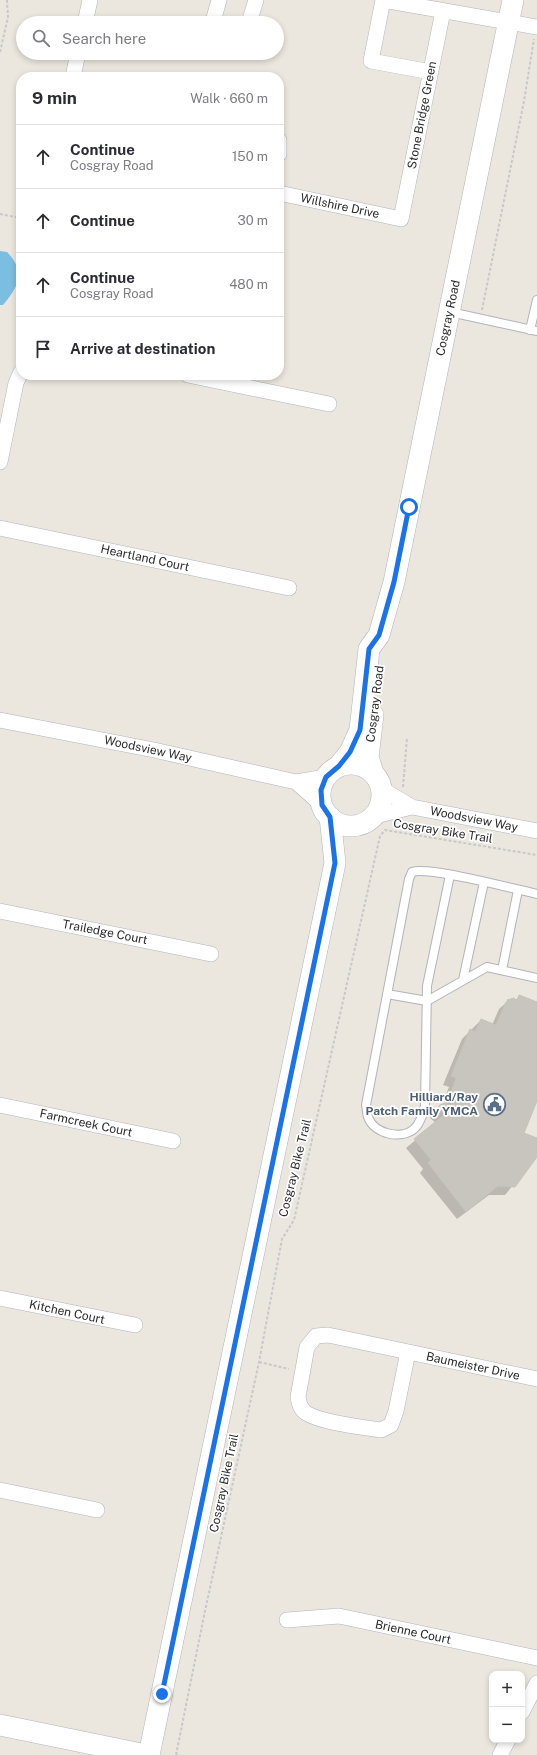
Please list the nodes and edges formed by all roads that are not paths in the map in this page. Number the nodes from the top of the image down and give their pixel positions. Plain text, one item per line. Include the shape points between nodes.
1 (90, 0) edge
2 (219, 0) edge
3 (256, 0) edge
4 (383, 0) edge
5 (513, 0) edge
6 (443, 11) junction
7 (87, 16) edge
8 (215, 16) edge
9 (251, 16) edge
10 (509, 21) junction
11 (536, 27) edge
12 (77, 60) edge
13 (74, 72) edge
14 (431, 72) junction
15 (284, 194) edge
16 (401, 219) joint
17 (537, 300) edge
18 (450, 312) junction
19 (534, 331) edge
20 (17, 380) edge
21 (212, 380) edge
22 (329, 404) dead end
23 (0, 462) edge
24 (0, 528) edge
25 (289, 588) dead end
26 (379, 635) junction
27 (0, 720) edge
28 (333, 772) junction
29 (378, 781) junction
30 (296, 782) junction
31 (412, 807) junction
32 (326, 811) junction
33 (368, 820) junction
34 (537, 831) edge
35 (335, 863) junction
36 (450, 875) junction
37 (484, 882) junction
38 (518, 890) junction
39 (537, 894) edge
40 (0, 911) edge
41 (211, 954) dead end
42 (502, 970) junction
43 (537, 976) edge
44 (463, 980) junction
45 (387, 994) junction
46 (427, 1001) junction
47 (0, 1105) edge
48 (173, 1141) dead end
49 (0, 1298) edge
50 (135, 1326) dead end
51 (408, 1352) junction
52 (537, 1379) edge
53 (0, 1490) edge
54 (97, 1510) dead end
55 (287, 1620) dead end
56 (537, 1658) edge
57 (537, 1683) edge
58 (525, 1707) edge
59 (0, 1725) edge
60 (506, 1743) edge
61 (146, 1755) edge
62 (149, 1755) edge
63 (500, 1755) edge

1 - 7 street
2 - 8 street
3 - 9 street
4 - 6 street
4 - 14 street via 371,61
5 - 10 main road, Cosgray Road
6 - 10 street
6 - 14 street, Stone Bridge Green
10 - 11 street
10 - 18 main road, Cosgray Road
12 - 13 street
14 - 16 street, Stone Bridge Green
15 - 16 street, Willshire Drive
17 - 19 lane
18 - 19 lane
18 - 26 main road, Cosgray Road via 394,582
20 - 23 street
21 - 22 street
24 - 25 street, Heartland Court
26 - 28 main road, Cosgray Road via 369,649 360,730 350,752
26 - 29 main road, Cosgray Road via 382,652 368,757
27 - 30 street, Woodsview Way via 154,750
28 - 29 main road via 347,764 361,766
28 - 30 street, Woodsview Way
28 - 32 main road via 321,790
29 - 31 street, Woodsview Way
29 - 33 main road via 382,798 380,808
30 - 32 street, Woodsview Way
31 - 33 street, Woodsview Way
31 - 34 street, Woodsview Way
32 - 33 main road via 344,825
32 - 35 main road
33 - 35 main road
35 - 62 main road
36 - 37 lane
36 - 45 lane via 419,870 412,872
36 - 46 lane via 431,960
37 - 38 lane
37 - 44 lane
38 - 39 lane
38 - 42 lane
40 - 41 street, Trailedge Court
42 - 43 lane
42 - 44 lane via 487,967
44 - 46 lane
45 - 46 lane
45 - 46 lane via 366,1105 368,1118 385,1134 399,1135 414,1130 425,1106
47 - 48 street, Farmcreek Court
49 - 50 street, Kitchen Court
51 - 51 street, Baumeister Drive via 328,1335 316,1336 307,1347 299,1404 304,1412 317,1417 382,1430 391,1425 396,1412
51 - 52 street, Baumeister Drive
53 - 54 street
55 - 56 street, Brienne Court via 339,1616
57 - 58 street
59 - 61 main road
60 - 63 street

